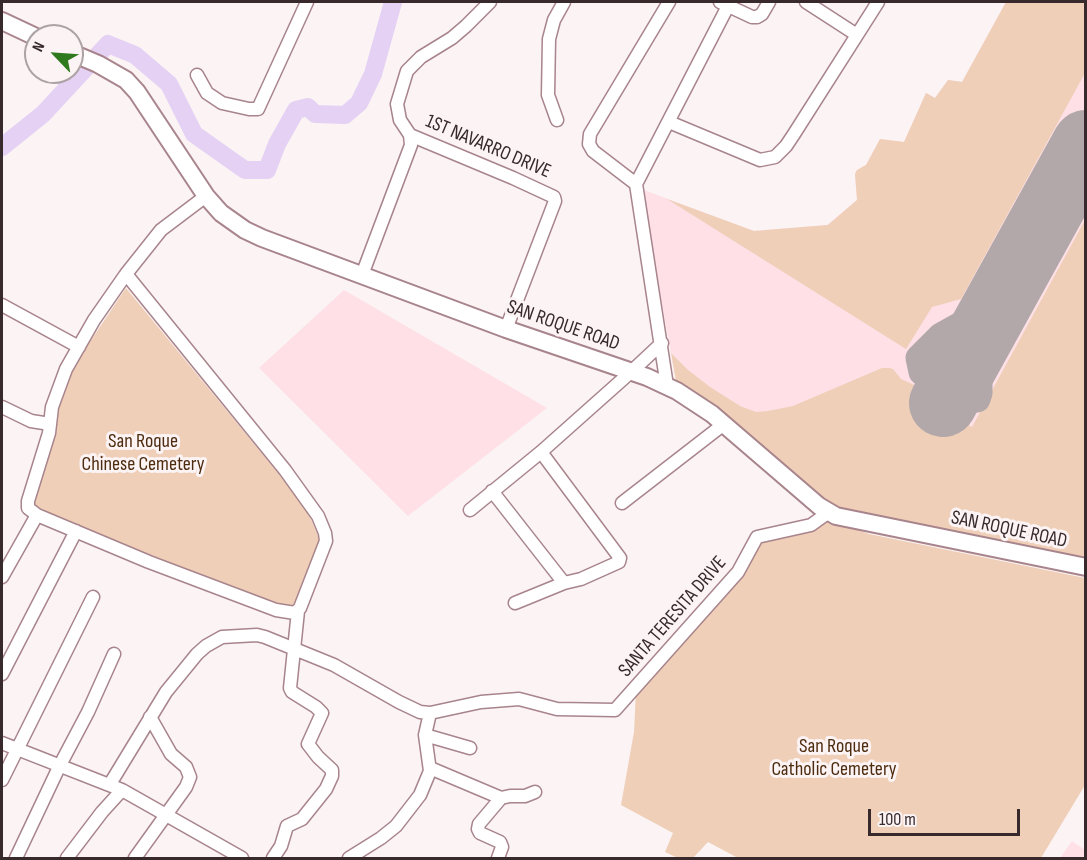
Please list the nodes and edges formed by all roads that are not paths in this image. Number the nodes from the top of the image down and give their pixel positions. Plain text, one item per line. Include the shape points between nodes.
1 (307, 2) edge
2 (490, 2) edge
3 (564, 2) edge
4 (669, 2) edge
5 (769, 2) edge
6 (806, 2) edge
7 (878, 2) edge
8 (724, 4) edge
9 (2, 21) edge
10 (24, 31) edge
11 (857, 35) junction
12 (84, 58) edge
13 (197, 75) dead end
14 (557, 120) dead end
15 (669, 122) junction
16 (410, 135) junction
17 (636, 184) junction
18 (206, 196) junction
19 (126, 274) junction
20 (362, 276) junction
21 (2, 305) edge
22 (506, 329) junction
23 (662, 343) junction
24 (79, 347) junction
25 (632, 371) junction
26 (667, 386) junction
27 (2, 406) edge
28 (50, 424) junction
29 (724, 424) junction
30 (541, 452) junction
31 (492, 491) junction
32 (622, 503) dead end
33 (470, 510) dead end
34 (829, 512) junction
35 (37, 514) junction
36 (76, 531) junction
37 (1086, 567) edge
38 (2, 577) edge
39 (564, 583) junction
40 (93, 597) dead end
41 (515, 603) dead end
42 (298, 611) junction
43 (294, 650) junction
44 (114, 654) dead end
45 (2, 674) edge
46 (430, 713) junction
47 (150, 717) junction
48 (426, 735) junction
49 (2, 742) edge
50 (17, 748) junction
51 (470, 748) dead end
52 (60, 765) junction
53 (430, 768) junction
54 (2, 780) edge
55 (110, 784) junction
56 (122, 790) junction
57 (535, 792) dead end
58 (501, 798) junction
59 (165, 815) junction
60 (220, 854) edge
61 (16, 858) edge
62 (68, 858) edge
63 (135, 858) edge
64 (242, 858) edge
65 (273, 858) edge
66 (349, 858) edge
67 (498, 858) edge

1 - 13 street via 258,109 222,103 207,93
2 - 16 street via 452,38 407,70 397,104 400,120
3 - 14 street via 549,39 548,95
4 - 17 street via 590,134 593,151
5 - 8 street via 757,17
6 - 11 street
7 - 11 street
8 - 15 street
9 - 10 main road
11 - 15 street via 786,146 769,160 760,160
12 - 18 main road, SAN ROQUE ROAD via 126,80 137,92
15 - 17 street
16 - 20 street via 406,163
16 - 22 street, 1ST NAVARRO DRIVE via 554,197
17 - 23 street
18 - 19 street via 161,230
18 - 20 main road, SAN ROQUE ROAD via 245,230
19 - 24 street
19 - 42 street via 318,516 326,541
20 - 22 main road, SAN ROQUE ROAD
21 - 24 street
22 - 25 main road, SAN ROQUE ROAD
23 - 25 street
23 - 26 street
24 - 28 street via 58,389
25 - 26 main road, SAN ROQUE ROAD
25 - 30 street
26 - 29 main road, SAN ROQUE ROAD
27 - 28 street via 31,422
28 - 35 street via 27,501 28,508
29 - 32 street
29 - 34 main road, SAN ROQUE ROAD
30 - 31 street
30 - 39 street via 620,558 619,562
31 - 33 street
31 - 39 street
34 - 37 main road, SAN ROQUE ROAD
34 - 46 street, SANTA TERESITA DRIVE via 811,525 757,537 738,572 615,710 557,709 519,699
35 - 36 street
35 - 38 street
36 - 42 street via 276,610 295,614
36 - 45 street
39 - 41 street
40 - 50 street
42 - 43 street
43 - 46 street via 334,665 408,707
43 - 47 street via 257,635 222,637 198,654
43 - 65 street via 290,688 322,713 308,744 332,770 332,776 302,819 287,826
44 - 52 street
46 - 48 street
47 - 55 street
47 - 59 street via 171,754 189,771 188,782
48 - 51 street
48 - 53 street
49 - 50 street
50 - 52 street
50 - 54 street
52 - 55 street
52 - 61 street
53 - 58 street
53 - 66 street via 420,795 396,826
55 - 56 street
56 - 59 street
56 - 62 street
57 - 58 street
58 - 67 street via 478,830 500,842
59 - 60 street
59 - 63 street
60 - 64 street

